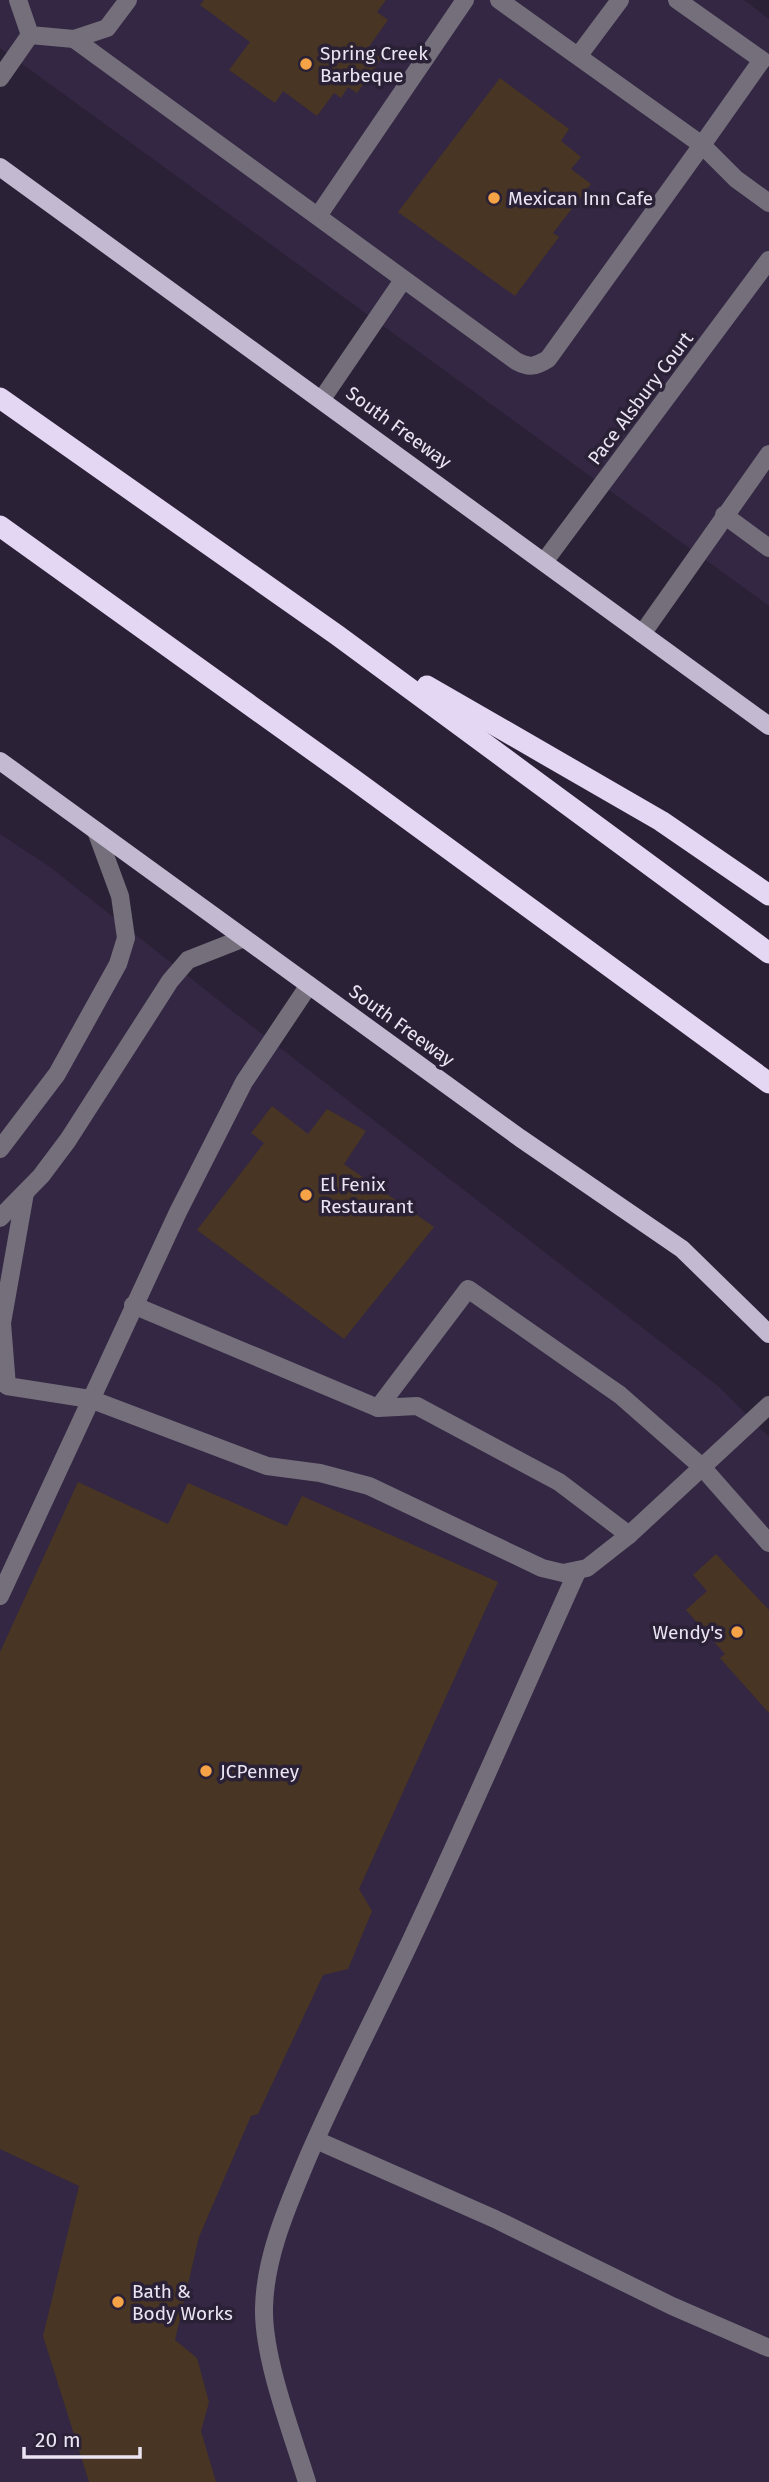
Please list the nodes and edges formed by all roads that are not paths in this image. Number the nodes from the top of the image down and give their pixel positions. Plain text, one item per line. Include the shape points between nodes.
1 (18, 0) edge
2 (128, 0) edge
3 (465, 0) edge
4 (499, 0) edge
5 (620, 0) edge
6 (677, 0) edge
7 (30, 35) junction
8 (74, 39) junction
9 (579, 55) junction
10 (0, 78) edge
11 (702, 145) junction
12 (0, 167) edge
13 (769, 203) edge
14 (318, 216) junction
15 (769, 260) edge
16 (403, 280) junction
17 (0, 398) edge
18 (322, 399) junction
19 (769, 454) edge
20 (724, 516) junction
21 (0, 526) edge
22 (769, 548) edge
23 (544, 562) junction
24 (642, 634) junction
25 (337, 635) junction
26 (769, 726) edge
27 (0, 761) edge
28 (96, 831) junction
29 (769, 895) edge
30 (244, 938) junction
31 (769, 953) edge
32 (309, 985) junction
33 (769, 1083) edge
34 (0, 1149) edge
35 (25, 1193) junction
36 (0, 1218) edge
37 (134, 1306) junction
38 (769, 1334) edge
39 (2, 1391) edge
40 (90, 1399) junction
41 (769, 1405) edge
42 (378, 1408) junction
43 (702, 1467) junction
44 (628, 1535) junction
45 (769, 1543) edge
46 (577, 1572) junction
47 (0, 1596) edge
48 (316, 2140) junction
49 (769, 2348) edge
50 (307, 2482) edge

1 - 7 street
2 - 8 street via 107,28
3 - 14 street
4 - 9 street
5 - 9 street
6 - 11 street via 762,60
7 - 8 street
7 - 10 street
8 - 14 street
9 - 11 street
11 - 13 street
11 - 16 street via 548,359 536,366 516,361
12 - 18 main road, South Freeway
14 - 16 street
15 - 23 street, Pace Alsbury Court
16 - 18 street
17 - 25 highway
18 - 23 main road, South Freeway
19 - 20 street
20 - 22 street
20 - 24 street
21 - 33 highway
23 - 24 main road, South Freeway
24 - 26 main road, South Freeway
25 - 29 highway via 661,821
25 - 31 highway
27 - 28 main road, South Freeway
28 - 30 main road, South Freeway
28 - 34 street via 120,897 126,938 118,964 57,1074
30 - 32 main road, South Freeway
30 - 35 street via 188,960 86,1114
32 - 37 street via 244,1082
32 - 38 main road, South Freeway via 682,1249
35 - 36 street
35 - 39 street via 2,1323
37 - 40 street
37 - 42 street
39 - 40 street
40 - 46 street via 267,1466 369,1486 542,1567
40 - 47 street
41 - 43 street
42 - 43 street via 468,1289 620,1395
42 - 44 street via 417,1406 559,1482
43 - 44 street
43 - 45 street
44 - 46 street
46 - 48 street
48 - 49 street
48 - 50 street via 287,2206 270,2263 264,2308 278,2388

